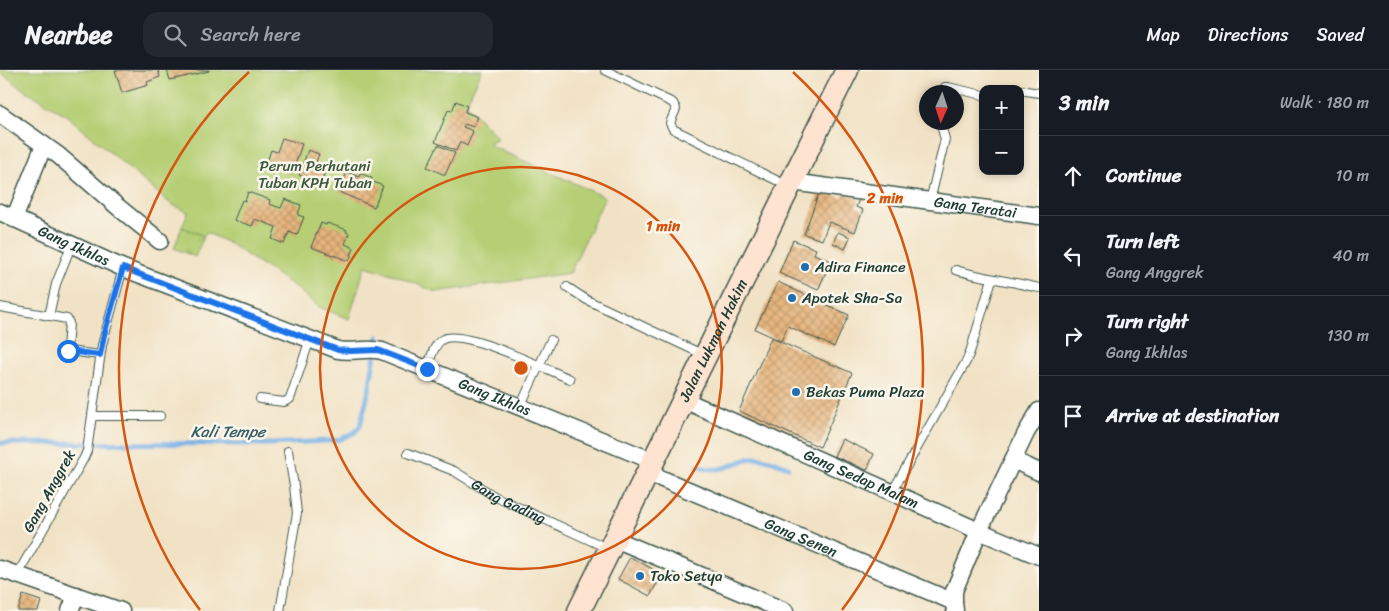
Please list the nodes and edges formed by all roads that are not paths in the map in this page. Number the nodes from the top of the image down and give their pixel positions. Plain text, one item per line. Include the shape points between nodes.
1 (605, 70) edge
2 (847, 70) edge
3 (1024, 91) edge
4 (964, 93) edge
5 (1039, 93) edge
6 (979, 94) edge
7 (0, 114) edge
8 (942, 130) edge
9 (44, 146) junction
10 (790, 185) junction
11 (930, 201) junction
12 (7, 216) edge
13 (1039, 216) edge
14 (160, 241) dead end
15 (71, 246) junction
16 (123, 268) junction
17 (956, 270) dead end
18 (992, 279) junction
19 (567, 287) dead end
20 (1039, 288) edge
21 (0, 307) edge
22 (49, 316) junction
23 (310, 339) junction
24 (551, 340) dead end
25 (100, 355) junction
26 (706, 356) junction
27 (539, 366) junction
28 (427, 369) junction
29 (570, 379) dead end
30 (260, 399) dead end
31 (684, 400) junction
32 (520, 407) junction
33 (1039, 410) edge
34 (92, 416) junction
35 (160, 416) dead end
36 (288, 451) dead end
37 (408, 453) dead end
38 (1013, 460) junction
39 (651, 467) junction
40 (1039, 472) edge
41 (892, 492) junction
42 (979, 531) junction
43 (612, 544) junction
44 (1039, 556) edge
45 (0, 569) edge
46 (17, 575) junction
47 (73, 603) edge
48 (954, 607) edge
49 (121, 611) edge
50 (280, 611) edge
51 (579, 611) edge
52 (785, 611) edge

1 - 10 lane via 673,103 676,109 670,122 673,129
2 - 10 main road, Jalan Lukman Hakim
3 - 5 lane
4 - 6 lane
7 - 9 street
8 - 11 lane via 945,139
9 - 12 street
9 - 14 street
10 - 11 street, Gang Teratai
10 - 26 main road, Jalan Lukman Hakim
11 - 13 street, Gang Teratai
12 - 15 street, Gang Ikhlas
15 - 16 street, Gang Ikhlas
15 - 22 lane via 56,284
16 - 23 street, Gang Ikhlas
16 - 25 lane, Gang Anggrek
17 - 18 lane
18 - 20 lane
18 - 41 lane via 967,360
19 - 26 lane via 597,305
21 - 22 lane
22 - 25 lane via 69,321 68,351
23 - 28 street, Gang Ikhlas via 338,350 382,351
23 - 30 lane via 290,399 284,402
24 - 27 lane
25 - 34 lane, Gang Anggrek
26 - 31 main road, Jalan Lukman Hakim
27 - 28 lane via 481,343 452,337 438,342
27 - 29 lane
27 - 32 lane
28 - 32 street, Gang Ikhlas
31 - 39 main road, Jalan Lukman Hakim
31 - 41 street, Gang Sedap Malam
32 - 39 street, Gang Ikhlas
33 - 38 street
34 - 35 lane
34 - 46 lane, Gang Anggrek via 84,458
36 - 50 lane via 297,513
37 - 43 lane, Gang Gading via 454,471 496,497
38 - 40 street
38 - 42 street
39 - 43 main road, Jalan Lukman Hakim
39 - 48 street, Gang Senen
41 - 42 street, Gang Sedap Malam
42 - 44 street, Gang Sedap Malam
42 - 48 street via 955,588
43 - 51 main road, Jalan Lukman Hakim
43 - 52 street
45 - 46 street
46 - 47 street
47 - 49 street

